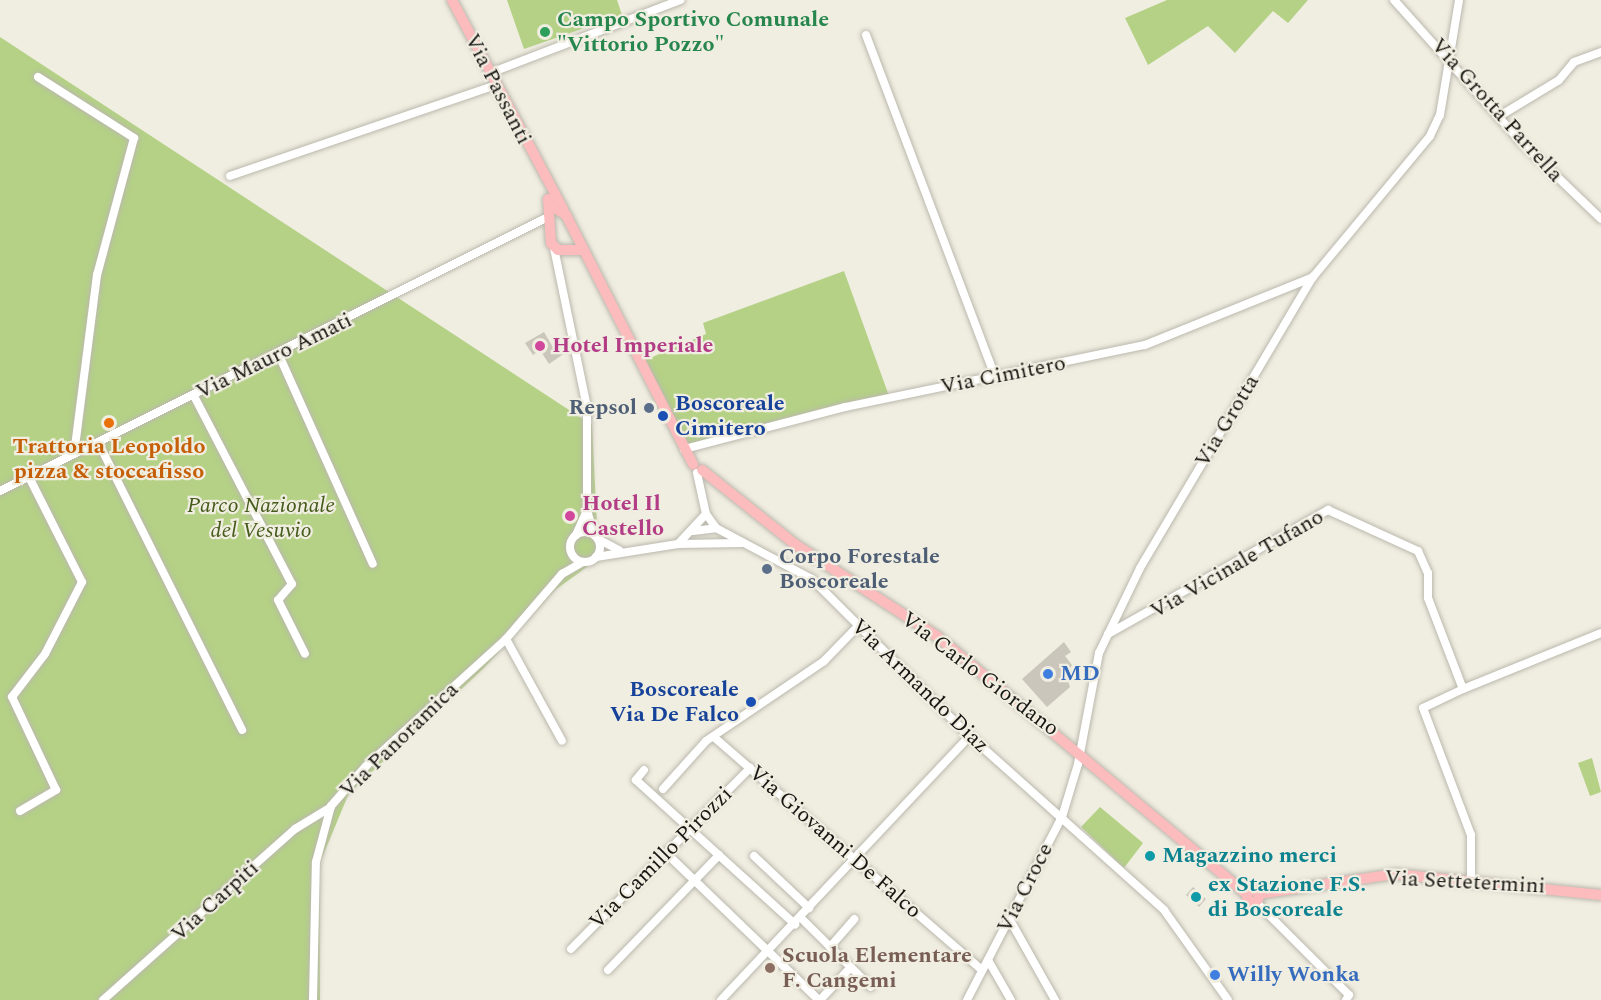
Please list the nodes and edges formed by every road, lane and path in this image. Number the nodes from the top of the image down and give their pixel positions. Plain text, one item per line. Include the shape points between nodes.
1 (452, 0) edge
2 (680, 0) edge
3 (1394, 0) edge
4 (1459, 0) edge
5 (866, 35) dead end
6 (1601, 52) edge
7 (1449, 56) junction
8 (490, 73) junction
9 (39, 77) dead end
10 (496, 85) junction
11 (1498, 117) junction
12 (230, 176) dead end
13 (544, 178) junction
14 (549, 205) junction
15 (566, 214) junction
16 (546, 218) junction
17 (1601, 219) edge
18 (572, 226) junction
19 (562, 249) junction
20 (583, 250) junction
21 (1312, 277) junction
22 (278, 353) junction
23 (995, 377) junction
24 (194, 396) junction
25 (98, 442) junction
26 (684, 449) junction
27 (74, 454) junction
28 (697, 469) junction
29 (28, 477) junction
30 (0, 491) edge
31 (587, 510) junction
32 (706, 514) junction
33 (716, 528) junction
34 (693, 531) junction
35 (576, 535) junction
36 (596, 537) junction
37 (706, 542) junction
38 (744, 543) junction
39 (678, 544) junction
40 (570, 548) junction
41 (619, 550) junction
42 (596, 557) junction
43 (583, 561) junction
44 (373, 564) dead end
45 (562, 574) junction
46 (858, 626) junction
47 (1601, 633) edge
48 (1108, 634) junction
49 (506, 639) junction
50 (305, 654) dead end
51 (1463, 689) junction
52 (242, 730) dead end
53 (970, 736) junction
54 (715, 738) junction
55 (562, 741) dead end
56 (1080, 751) junction
57 (750, 768) junction
58 (644, 770) dead end
59 (663, 789) dead end
60 (331, 806) junction
61 (20, 811) dead end
62 (1062, 817) junction
63 (690, 828) junction
64 (666, 853) junction
65 (719, 855) junction
66 (754, 856) dead end
67 (856, 859) junction
68 (694, 880) junction
69 (1471, 880) junction
70 (1601, 895) edge
71 (1253, 896) junction
72 (809, 908) junction
73 (854, 919) dead end
74 (1010, 920) junction
75 (798, 921) junction
76 (830, 947) junction
77 (571, 949) dead end
78 (768, 950) junction
79 (988, 960) junction
80 (850, 968) junction
81 (608, 970) dead end
82 (982, 970) junction
83 (871, 987) dead end
84 (1347, 997) edge
85 (103, 1000) edge
86 (313, 1000) edge
87 (721, 1000) edge
88 (820, 1000) edge
89 (967, 1000) edge
90 (1011, 1000) edge
91 (1055, 1000) edge
92 (1227, 1000) edge

1 - 8 main road, Via Passanti
2 - 8 street
3 - 7 street, Via Grotta Parrella
4 - 7 street, Via Grotta
5 - 23 street
6 - 11 street via 1574,63 1559,80
7 - 11 street, Via Grotta Parrella
7 - 21 street, Via Grotta via 1440,115 1430,136
8 - 10 main road, Via Passanti
9 - 27 street via 134,138 97,275
10 - 12 street
10 - 13 main road, Via Passanti
11 - 17 street, Via Grotta Parrella
13 - 14 main road, Via Passanti
13 - 15 main road, Via Passanti
14 - 15 main road
14 - 16 main road, Via Passanti
15 - 18 main road, Via Passanti
16 - 19 main road, Via Passanti
16 - 22 street, Via Mauro Amati
18 - 19 main road
18 - 20 main road, Via Passanti
19 - 20 main road
19 - 31 street, Via Panoramica via 590,439
20 - 26 main road, Via Passanti
21 - 23 street, Via Cimitero via 1286,284 1189,332
21 - 48 street, Via Grotta via 1150,550
22 - 24 street, Via Mauro Amati
22 - 44 street
23 - 26 street, Via Cimitero via 845,407
24 - 25 street, Via Mauro Amati
24 - 50 street via 292,584 278,600
25 - 27 street, Via Mauro Amati
25 - 52 street
26 - 28 main road, Via Passanti
27 - 29 street, Via Mauro Amati
28 - 32 street, Via Passanti
28 - 56 main road, Via Carlo Giordano via 796,545 938,637
29 - 30 street, Via Mauro Amati
29 - 61 street via 82,582 45,654 12,697 56,790
31 - 35 street, Via Panoramica
31 - 36 street, Via Panoramica
32 - 33 street, Via Passanti
32 - 34 street
33 - 34 street
33 - 37 street
33 - 38 street, Via Armando Diaz
34 - 39 street
35 - 36 street
35 - 40 street, Via Panoramica
36 - 41 street
36 - 42 street, Via Panoramica
37 - 38 street, Via Armando Diaz
37 - 39 street, Via Armando Diaz
38 - 46 street, Via Armando Diaz via 812,579
39 - 41 street, Via Armando Diaz
40 - 43 street
40 - 45 street, Via Panoramica
41 - 42 street, Via Panoramica
42 - 43 street, Via Panoramica
43 - 45 street, Via Panoramica
45 - 49 street, Via Panoramica
46 - 53 street, Via Armando Diaz
46 - 54 street via 824,661 735,717
47 - 51 street
48 - 51 street, Via Vicinale Tufano via 1334,511 1424,556 1428,598
48 - 56 street, Via Grotta via 1091,684
49 - 55 street
49 - 60 street, Via Panoramica via 366,766
51 - 69 street via 1423,708 1471,835
53 - 62 street, Via Armando Diaz
53 - 67 street
54 - 57 street, Via Giovanni De Falco
54 - 59 street via 706,741
56 - 62 street, Via Grotta
56 - 71 main road, Via Carlo Giordano
57 - 63 street, Via Camillo Pirozzi
57 - 67 street, Via Giovanni De Falco
58 - 63 street via 636,780
60 - 85 street, Via Carpiti via 295,830
60 - 86 street, Via Panoramica via 316,862
62 - 74 street, Via Croce
62 - 92 street, Via Armando Diaz via 1164,910
63 - 64 street, Via Camillo Pirozzi
63 - 65 street
64 - 68 street
64 - 77 street, Via Camillo Pirozzi
65 - 68 street
65 - 75 street
66 - 72 street
67 - 72 street
67 - 82 street, Via Giovanni De Falco
68 - 78 street
68 - 81 street
69 - 70 main road, Via Settetermini
69 - 71 main road, Via Settetermini via 1395,874
71 - 84 street
72 - 75 street
73 - 76 street
74 - 79 street, Via Croce
74 - 91 street
75 - 76 street
75 - 78 street
76 - 80 street
78 - 87 street
78 - 88 street
79 - 82 street, Via Croce
79 - 90 street, Via Croce
80 - 83 street
80 - 88 street
82 - 89 street, Via Croce

